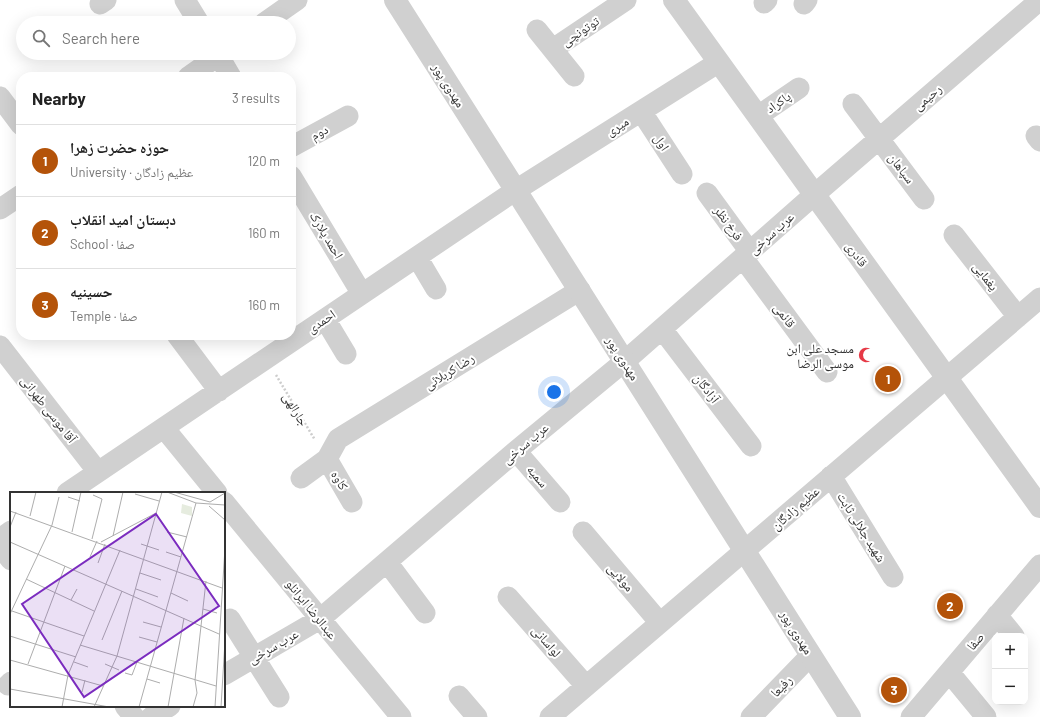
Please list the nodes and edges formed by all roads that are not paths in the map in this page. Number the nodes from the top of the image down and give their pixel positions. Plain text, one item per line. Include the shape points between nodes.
1 (185, 0) edge
2 (297, 0) edge
3 (395, 0) edge
4 (626, 0) edge
5 (674, 0) edge
6 (1040, 0) edge
7 (195, 16) edge
8 (274, 16) edge
9 (537, 30) dead end
10 (553, 49) junction
11 (211, 60) edge
12 (222, 60) edge
13 (719, 62) junction
14 (195, 72) edge
15 (228, 72) edge
16 (574, 76) dead end
17 (799, 88) dead end
18 (0, 97) edge
19 (853, 104) dead end
20 (641, 111) junction
21 (348, 116) dead end
22 (758, 116) junction
23 (16, 118) edge
24 (879, 138) junction
25 (296, 144) edge
26 (682, 174) dead end
27 (296, 184) edge
28 (516, 190) junction
29 (707, 193) dead end
30 (814, 195) junction
31 (924, 198) dead end
32 (16, 199) edge
33 (0, 210) edge
34 (954, 235) dead end
35 (746, 255) junction
36 (417, 257) junction
37 (436, 288) dead end
38 (580, 290) junction
39 (362, 294) junction
40 (1040, 298) edge
41 (1018, 317) junction
42 (325, 319) junction
43 (662, 329) junction
44 (296, 338) edge
45 (181, 340) edge
46 (293, 340) edge
47 (0, 346) edge
48 (346, 354) dead end
49 (625, 361) junction
50 (827, 372) dead end
51 (947, 378) junction
52 (219, 391) junction
53 (164, 428) junction
54 (751, 446) dead end
55 (516, 450) junction
56 (327, 459) junction
57 (98, 472) junction
58 (831, 476) junction
59 (301, 478) dead end
60 (71, 492) edge
61 (216, 492) edge
62 (352, 502) dead end
63 (560, 502) dead end
64 (1040, 507) edge
65 (228, 514) edge
66 (10, 532) edge
67 (583, 532) dead end
68 (0, 538) edge
69 (0, 546) edge
70 (745, 550) junction
71 (10, 559) edge
72 (387, 562) junction
73 (1040, 564) edge
74 (893, 577) dead end
75 (508, 597) dead end
76 (424, 613) dead end
77 (997, 615) junction
78 (230, 619) dead end
79 (320, 619) junction
80 (660, 622) junction
81 (1012, 633) edge
82 (811, 655) junction
83 (255, 657) junction
84 (949, 672) junction
85 (225, 674) edge
86 (586, 686) junction
87 (459, 696) dead end
88 (279, 697) dead end
89 (126, 707) edge
90 (169, 707) edge
91 (172, 707) edge
92 (134, 717) edge
93 (151, 717) edge
94 (177, 717) edge
95 (401, 717) edge
96 (477, 717) edge
97 (550, 717) edge
98 (751, 717) edge
99 (850, 717) edge
100 (911, 717) edge
101 (986, 717) edge

1 - 7 street
2 - 8 street
3 - 28 street, مهدوی پور
4 - 10 street, توتونچی
5 - 13 street, قادرى
6 - 24 street, رحیمی
9 - 10 street, توتونچی
10 - 16 street, توتونچی
11 - 14 street
12 - 15 street
13 - 20 street, میری
13 - 22 street, قادرى
17 - 22 street, پاکراد
18 - 23 street
19 - 24 street
20 - 26 street, اول
20 - 28 street, میری
21 - 25 street, دوم
22 - 30 street, قادرى
24 - 30 street, رحیمی
24 - 31 street, سپاهان
27 - 39 street, احمد پلارک
28 - 36 street, احمدی
28 - 38 street, مهدوی پور
29 - 35 street, فرخ نظر
30 - 35 street, عرب سرخی
30 - 51 street, قادرى
32 - 33 street
34 - 41 street, یغمایی
35 - 43 street, عرب سرخی
35 - 50 street, قائمی
36 - 37 street
36 - 39 street, احمدی
38 - 49 street, مهدوی پور
38 - 56 street, رضا کربلائی via 338,439
39 - 42 street, احمدی
40 - 41 street, عظیم زادگان
41 - 51 street, عظیم زادگان
42 - 44 street, احمدی
42 - 48 street
43 - 49 street, عرب سرخی
43 - 54 street, آزادگان
45 - 52 street
46 - 52 street, احمدی
47 - 57 street, آقا موسی طهرانی
49 - 55 street, عرب سرخی
49 - 70 street, مهدوی پور
51 - 58 street, عظیم زادگان
51 - 64 street, قادرى
52 - 53 street, احمدی
53 - 57 street, احمدی
53 - 61 street
55 - 63 street, سمیه
55 - 72 street, عرب سرخی
56 - 59 street
56 - 62 street, کاوه
57 - 60 street, احمدی
58 - 70 street, عظیم زادگان
58 - 74 street, شهید جلالی ثابت
65 - 79 street, عبدالرضا ایرانلو
66 - 68 street
67 - 80 street, مولایی
69 - 71 street
70 - 80 street, عظیم زادگان
70 - 82 street, مهدوی پور
72 - 76 street
72 - 79 street, عرب سرخی
73 - 77 street, صفا
75 - 86 street, لواسانی
77 - 81 street
77 - 84 street, صفا
78 - 83 street
79 - 83 street, عرب سرخی
79 - 95 street, عبدالرضا ایرانلو
80 - 86 street, عظیم زادگان
82 - 98 street, رفیعا
82 - 99 street, مهدوی پور
83 - 85 street, عرب سرخی
83 - 88 street
84 - 100 street, صفا
84 - 101 street
86 - 97 street, عظیم زادگان
87 - 96 street
89 - 92 street
90 - 93 street
91 - 94 street

